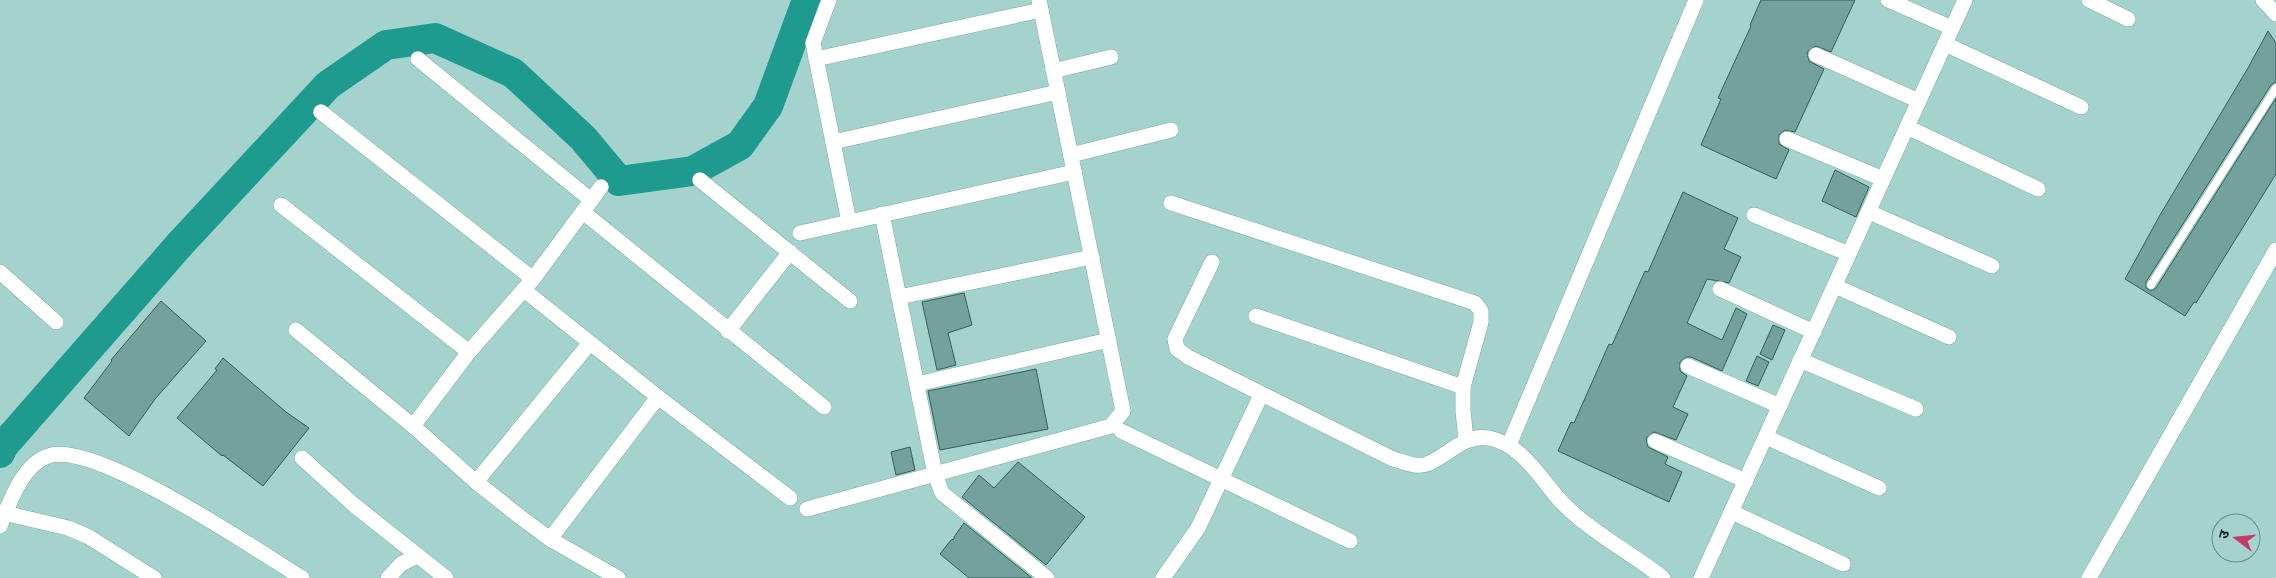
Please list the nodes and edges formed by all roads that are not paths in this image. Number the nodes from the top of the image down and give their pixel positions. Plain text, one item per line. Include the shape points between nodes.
1 (829, 0) edge
2 (1696, 0) edge
3 (1888, 0) edge
4 (1965, 0) edge
5 (2089, 0) edge
6 (2263, 0) edge
7 (1040, 5) edge
8 (2276, 14) edge
9 (2128, 19) dead end
10 (1952, 28) junction
11 (1945, 44) junction
12 (1816, 55) dead end
13 (1111, 57) dead end
14 (418, 59) dead end
15 (816, 59) junction
16 (1053, 71) junction
17 (2276, 88) edge
18 (1058, 92) junction
19 (1919, 101) junction
20 (2081, 107) dead end
21 (321, 112) dead end
22 (1907, 127) junction
23 (1171, 130) dead end
24 (1787, 139) dead end
25 (833, 142) junction
26 (1071, 155) junction
27 (1074, 172) junction
28 (1883, 179) junction
29 (700, 180) dead end
30 (601, 187) dead end
31 (2038, 189) dead end
32 (1171, 203) dead end
33 (281, 205) dead end
34 (587, 206) junction
35 (1868, 212) junction
36 (882, 214) junction
37 (1754, 215) dead end
38 (849, 222) junction
39 (800, 233) dead end
40 (2276, 250) edge
41 (790, 252) junction
42 (1849, 254) junction
43 (1092, 257) junction
44 (1212, 262) dead end
45 (1992, 266) dead end
46 (0, 272) edge
47 (528, 285) junction
48 (2151, 285) dead end
49 (1835, 286) junction
50 (1720, 289) dead end
51 (898, 297) junction
52 (850, 301) dead end
53 (1256, 316) dead end
54 (56, 322) dead end
55 (296, 330) dead end
56 (728, 331) junction
57 (1814, 332) junction
58 (1949, 338) dead end
59 (1109, 340) junction
60 (589, 344) junction
61 (470, 352) junction
62 (1800, 360) junction
63 (1688, 366) dead end
64 (917, 384) junction
65 (1463, 388) junction
66 (1261, 395) junction
67 (658, 398) junction
68 (1780, 406) junction
69 (824, 407) dead end
70 (1916, 409) dead end
71 (413, 426) junction
72 (1121, 431) dead end
73 (1766, 437) junction
74 (1466, 440) junction
75 (1655, 441) dead end
76 (1508, 445) junction
77 (302, 458) dead end
78 (936, 474) junction
79 (1222, 480) junction
80 (476, 482) junction
81 (1746, 482) junction
82 (1878, 488) dead end
83 (790, 498) dead end
84 (807, 509) dead end
85 (1732, 512) junction
86 (2, 517) edge
87 (550, 539) junction
88 (1350, 541) dead end
89 (417, 556) junction
90 (1843, 564) dead end
91 (154, 578) edge
92 (302, 578) edge
93 (388, 578) edge
94 (446, 578) edge
95 (618, 578) edge
96 (1047, 578) edge
97 (1163, 578) edge
98 (1663, 578) edge
99 (1701, 578) edge
100 (2089, 578) edge

1 - 15 street via 813,44
2 - 76 street
3 - 10 street
4 - 10 street
5 - 9 street
6 - 8 street
7 - 15 street
7 - 16 street
10 - 11 street
11 - 19 street
11 - 20 street
12 - 19 street
13 - 16 street
14 - 34 street
15 - 25 street
16 - 18 street
17 - 48 lane
18 - 25 street
18 - 26 street
19 - 22 street
21 - 47 street
22 - 28 street
22 - 31 street
23 - 26 street
24 - 28 street
25 - 38 street
26 - 27 street
27 - 36 street
27 - 43 street
28 - 35 street
29 - 41 street
30 - 34 street
32 - 65 street via 1475,303 1481,311 1481,322
33 - 61 street
34 - 47 street
34 - 56 street
35 - 42 street
35 - 45 street
36 - 38 street
36 - 51 street
37 - 42 street
38 - 39 street
40 - 100 street
41 - 52 street
41 - 56 street
42 - 49 street
43 - 51 street
43 - 59 street
44 - 66 street via 1178,330 1175,339 1177,349
46 - 54 street
47 - 60 street
47 - 61 street
49 - 57 street
49 - 58 street
50 - 57 street
51 - 64 street
53 - 65 street
55 - 71 street
56 - 69 street
57 - 62 street
59 - 64 street
59 - 78 street via 1123,411 1111,426
60 - 67 street
60 - 80 street
61 - 71 street
62 - 68 street
62 - 70 street
63 - 68 street
64 - 78 street
65 - 74 street
66 - 74 street via 1393,459 1414,465 1427,464
66 - 79 street
67 - 83 street
67 - 87 street
68 - 73 street
71 - 80 street
72 - 79 street
73 - 81 street
73 - 82 street
74 - 76 street via 1488,438
75 - 81 street
76 - 98 street via 1525,458 1559,499 1582,520
77 - 89 street
78 - 84 street
78 - 96 street via 942,493
79 - 88 street
79 - 97 street via 1198,528
80 - 87 street
81 - 85 street
85 - 90 street
85 - 99 street
86 - 91 street via 68,528 89,537
86 - 92 street via 28,470 36,462 49,455 72,455 112,468 182,505
87 - 95 street
89 - 93 street via 401,564
89 - 94 street

